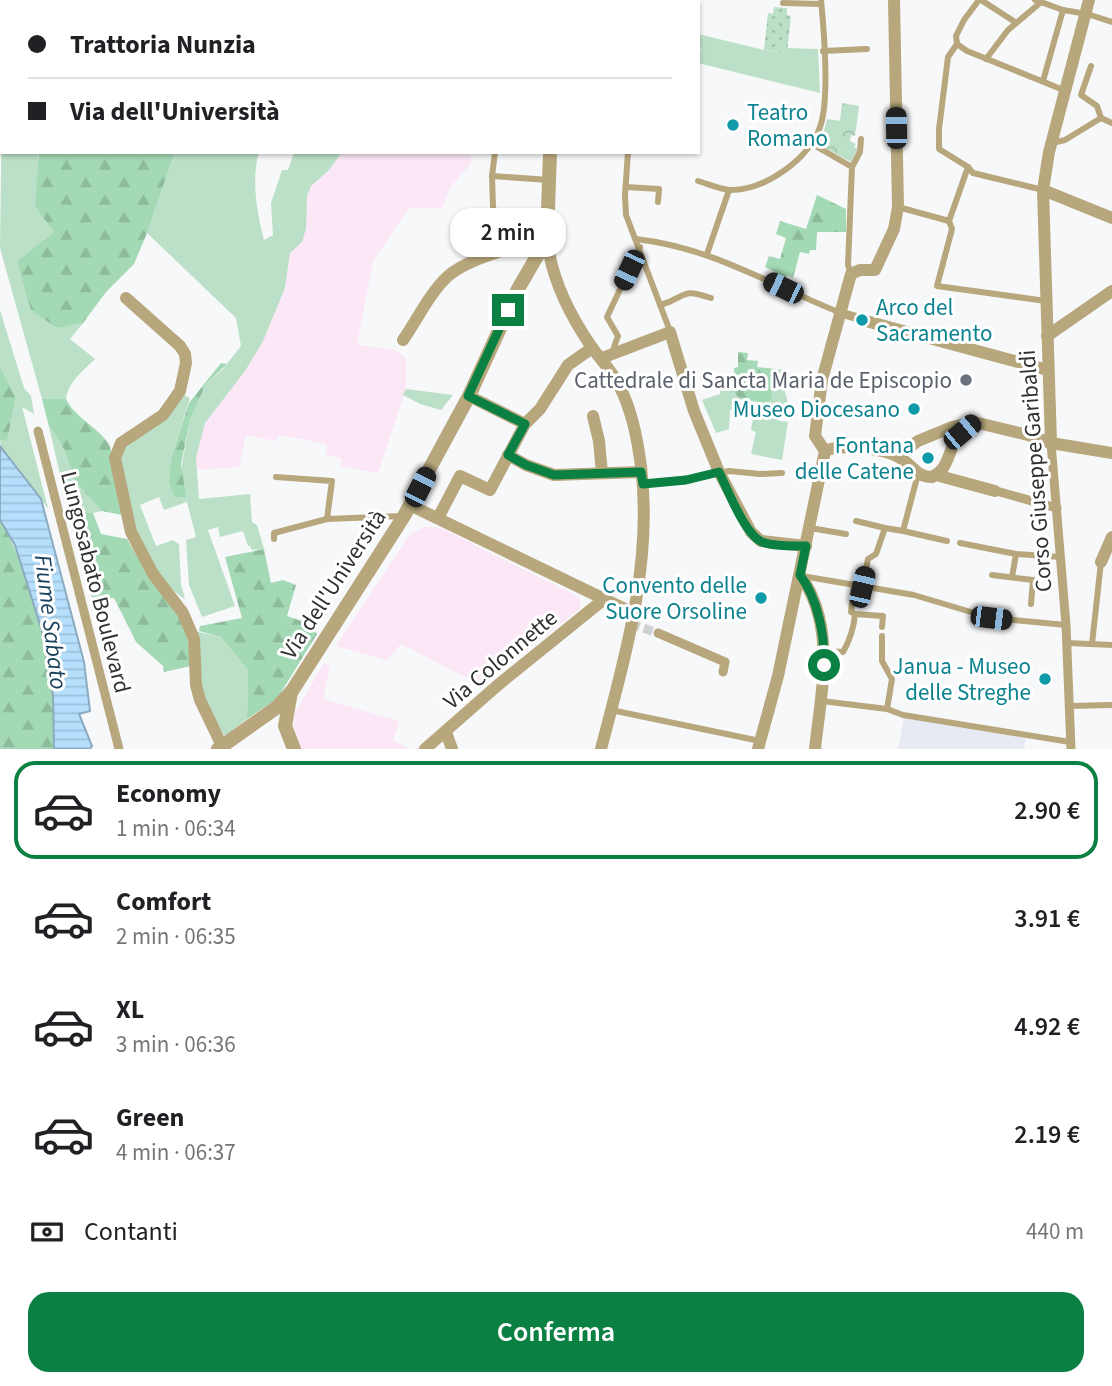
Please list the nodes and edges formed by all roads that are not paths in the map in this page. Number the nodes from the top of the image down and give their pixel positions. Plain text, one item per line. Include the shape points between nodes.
1 (894, 0) edge
2 (980, 0) edge
3 (1090, 0) edge
4 (821, 2) edge
5 (1037, 2) edge
6 (783, 3) dead end
7 (1063, 10) junction
8 (1087, 14) junction
9 (1015, 22) junction
10 (1112, 22) edge
11 (957, 44) junction
12 (867, 50) dead end
13 (823, 51) junction
14 (986, 59) junction
15 (1091, 66) dead end
16 (1043, 81) junction
17 (1066, 91) junction
18 (1101, 118) junction
19 (1112, 123) edge
20 (861, 139) dead end
21 (812, 144) junction
22 (1052, 144) junction
23 (495, 154) edge
24 (550, 154) edge
25 (628, 154) edge
26 (852, 167) junction
27 (968, 167) junction
28 (492, 176) junction
29 (549, 180) junction
30 (698, 181) dead end
31 (626, 187) junction
32 (729, 190) junction
33 (1042, 190) junction
34 (658, 202) dead end
35 (898, 206) junction
36 (1112, 218) edge
37 (950, 221) junction
38 (636, 239) junction
39 (545, 241) junction
40 (640, 247) junction
41 (509, 249) junction
42 (707, 254) junction
43 (851, 274) junction
44 (1112, 291) edge
45 (126, 298) dead end
46 (711, 298) dead end
47 (1046, 301) junction
48 (660, 305) junction
49 (841, 313) junction
50 (862, 319) joint
51 (670, 332) junction
52 (1047, 336) junction
53 (403, 340) dead end
54 (592, 348) junction
55 (616, 353) junction
56 (602, 358) junction
57 (1048, 370) junction
58 (468, 396) junction
59 (593, 416) dead end
60 (974, 422) junction
61 (525, 424) junction
62 (38, 431) dead end
63 (927, 438) junction
64 (1051, 443) junction
65 (911, 448) junction
66 (825, 451) junction
67 (1112, 453) edge
68 (893, 454) junction
69 (508, 455) junction
70 (947, 457) junction
71 (915, 471) junction
72 (719, 472) junction
73 (602, 473) junction
74 (782, 474) dead end
75 (936, 475) junction
76 (276, 477) dead end
77 (642, 478) junction
78 (998, 492) joint
79 (1056, 509) junction
80 (407, 510) junction
81 (438, 518) junction
82 (327, 519) junction
83 (856, 521) dead end
84 (810, 528) junction
85 (885, 528) junction
86 (903, 531) junction
87 (846, 534) dead end
88 (1112, 537) edge
89 (274, 539) dead end
90 (947, 541) dead end
91 (960, 543) dead end
92 (806, 546) junction
93 (1016, 554) junction
94 (1061, 557) junction
95 (1101, 562) joint
96 (800, 575) junction
97 (992, 575) dead end
98 (1012, 577) junction
99 (858, 586) junction
100 (603, 600) junction
101 (1031, 604) dead end
102 (634, 614) junction
103 (855, 614) junction
104 (1066, 625) junction
105 (883, 627) dead end
106 (658, 633) tunnel mouth
107 (882, 636) dead end
108 (1067, 643) junction
109 (1092, 644) junction
110 (1112, 645) edge
111 (825, 651) junction
112 (723, 672) dead end
113 (292, 691) junction
114 (820, 701) junction
115 (1112, 705) edge
116 (1070, 706) junction
117 (887, 709) junction
118 (611, 710) junction
119 (446, 732) junction
120 (760, 745) edge
121 (1071, 745) edge
122 (118, 747) edge
123 (220, 748) edge
124 (294, 749) edge
125 (425, 749) edge
126 (452, 749) edge
127 (601, 749) edge
128 (815, 749) edge

1 - 35 street
2 - 9 lane
2 - 11 lane via 956,36
3 - 8 street, Corso Giuseppe Garibaldi
4 - 6 lane
4 - 13 lane
5 - 7 lane
5 - 9 lane
7 - 8 lane
7 - 16 lane
8 - 10 lane
8 - 17 street, Corso Giuseppe Garibaldi
9 - 14 lane
11 - 14 lane
11 - 27 lane via 948,57 939,149
12 - 13 lane
13 - 21 lane via 825,97
14 - 16 lane
15 - 18 lane via 1081,95 1097,106
16 - 17 lane
17 - 22 street, Corso Giuseppe Garibaldi
18 - 19 lane
18 - 22 lane
20 - 26 lane
21 - 26 lane
21 - 32 lane via 779,175
22 - 33 street, Corso Giuseppe Garibaldi
23 - 28 lane
24 - 29 street
25 - 31 lane
26 - 43 lane
27 - 33 lane via 972,173
27 - 37 lane
28 - 29 lane
28 - 41 lane via 493,207
29 - 39 street
30 - 32 lane
31 - 34 lane via 659,189
31 - 38 lane via 626,215
32 - 42 lane
33 - 36 street
33 - 47 street, Corso Giuseppe Garibaldi
35 - 37 lane
35 - 43 street via 894,229 875,270
37 - 47 lane via 952,229 937,286
38 - 40 lane
38 - 42 lane
39 - 41 street
39 - 54 street via 562,294
39 - 58 street, Via dell'Università
40 - 48 lane
40 - 55 lane via 607,317 618,336
41 - 53 street via 449,275
42 - 49 lane
43 - 49 street
44 - 52 street
45 - 123 street via 185,354 180,391 163,415 121,443 115,458 131,533 153,575 183,613 194,639 196,685
46 - 48 lane via 684,293
47 - 52 street, Corso Giuseppe Garibaldi
48 - 51 lane
49 - 50 street
49 - 66 street via 822,380 815,436
50 - 57 street
51 - 55 street
51 - 72 street
52 - 57 street, Corso Giuseppe Garibaldi
54 - 56 street
54 - 61 street via 568,365
55 - 56 street
56 - 77 street via 618,383 636,429
57 - 64 street, Corso Giuseppe Garibaldi
58 - 61 street
58 - 80 street, Via dell'Università
59 - 73 street
60 - 63 street
60 - 64 street
60 - 70 street
61 - 69 street
62 - 122 street, Lungosabato Boulevard
63 - 65 street
63 - 70 street via 941,443
64 - 67 street
64 - 79 street, Corso Giuseppe Garibaldi
65 - 68 street
65 - 71 street via 909,457
66 - 68 street via 847,447
66 - 84 street
68 - 71 street
69 - 73 street via 554,475
69 - 81 street via 490,490 460,476
70 - 75 street
71 - 75 street via 927,477
71 - 86 lane
72 - 74 lane
72 - 77 lane via 686,480
72 - 92 street via 742,518 761,541
73 - 77 street
75 - 78 street
76 - 82 lane via 332,481
77 - 102 street via 643,554
78 - 79 street
79 - 94 street, Corso Giuseppe Garibaldi
80 - 81 street
80 - 82 lane
80 - 113 street, Via dell'Università
81 - 100 street
82 - 89 lane via 274,533
83 - 85 lane
84 - 87 lane
84 - 92 street
85 - 86 lane
85 - 99 lane
86 - 90 lane
88 - 95 street
91 - 93 lane
92 - 96 street
93 - 94 lane
93 - 98 lane
94 - 104 street, Corso Giuseppe Garibaldi
95 - 109 lane
96 - 99 lane
96 - 111 street via 812,595
96 - 120 street
97 - 98 lane
98 - 101 lane via 1033,580
99 - 103 lane via 851,612
99 - 104 lane via 914,595 991,618
100 - 102 street
100 - 119 street, Via Colonnette
102 - 118 street
103 - 105 lane via 883,616
103 - 111 lane via 843,652
104 - 108 street, Corso Giuseppe Garibaldi
106 - 112 street via 725,662
107 - 117 lane via 882,661 892,679
108 - 109 lane
108 - 116 street, Corso Giuseppe Garibaldi
109 - 110 lane
111 - 114 street
113 - 123 street, Via dell'Università
113 - 124 street, Via dell'Università via 285,726
114 - 117 lane
114 - 128 street
115 - 116 lane
116 - 121 street, Corso Giuseppe Garibaldi
117 - 121 lane
118 - 120 lane
118 - 127 street
119 - 125 street, Via Colonnette
119 - 126 street

